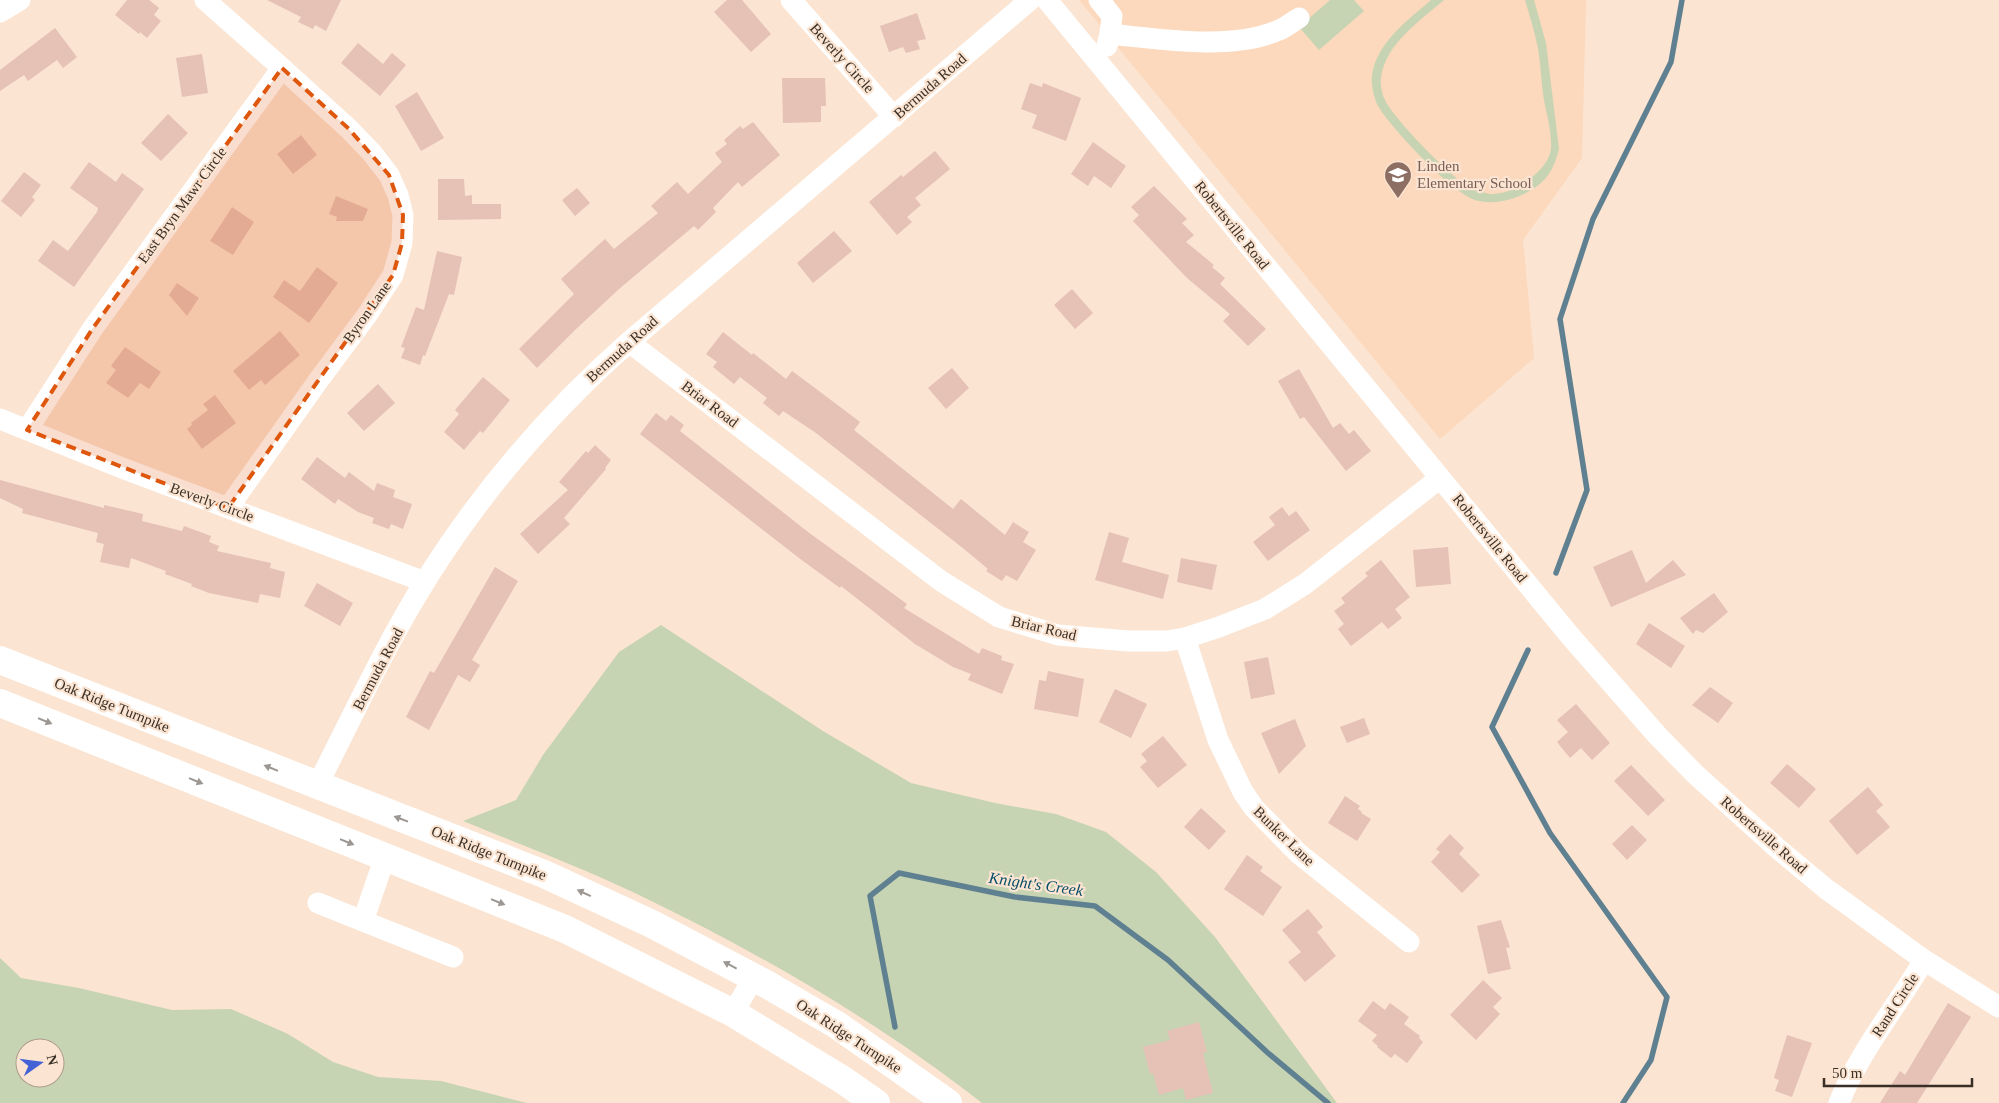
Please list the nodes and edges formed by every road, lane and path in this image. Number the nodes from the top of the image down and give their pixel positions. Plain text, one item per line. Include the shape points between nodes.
1 (20, 0) edge
2 (205, 0) edge
3 (791, 0) edge
4 (1030, 0) edge
5 (1047, 0) edge
6 (1098, 0) edge
7 (0, 12) edge
8 (1299, 18) dead end
9 (1110, 34) junction
10 (1101, 65) junction
11 (282, 68) junction
12 (894, 117) junction
13 (629, 342) junction
14 (0, 419) edge
15 (27, 430) junction
16 (1440, 478) junction
17 (228, 508) junction
18 (425, 582) junction
19 (1186, 638) junction
20 (0, 660) edge
21 (0, 703) edge
22 (317, 786) junction
23 (298, 822) junction
24 (385, 857) junction
25 (318, 903) dead end
26 (363, 920) junction
27 (1409, 942) dead end
28 (453, 957) dead end
29 (1924, 960) junction
30 (754, 978) junction
31 (1999, 1007) edge
32 (733, 1013) junction
33 (876, 1103) edge
34 (948, 1103) edge
35 (1839, 1103) edge

1 - 7 street
2 - 11 street
3 - 12 street, Beverly Circle
4 - 12 street, Bermuda Road
5 - 10 street, Robertsville Road
6 - 9 street via 1112,16
8 - 9 street via 1279,30 1223,41 1191,42
9 - 10 street
10 - 16 street, Robertsville Road
11 - 15 street, East Bryn Mawr Circle via 92,328
11 - 17 street, Byron Lane via 349,129 389,175 403,215 402,243 393,275 367,315
12 - 13 street, Bermuda Road
13 - 18 street, Bermuda Road via 591,375 533,436 481,502
13 - 19 street, Briar Road via 941,580 999,617 1058,635 1128,641
14 - 15 street, Beverly Circle
15 - 17 street, Beverly Circle
16 - 19 street, Briar Road via 1305,584 1265,609
16 - 29 street, Robertsville Road via 1622,696 1695,774 1825,888
17 - 18 street, Beverly Circle
18 - 22 street, Bermuda Road
19 - 27 street, Bunker Lane via 1218,740 1254,808 1298,852
22 -> 20 highway, Oak Ridge Turnpike
21 -> 23 highway
22 - 23 highway
30 -> 22 highway, Oak Ridge Turnpike via 652,924 544,874
23 -> 24 highway
24 - 26 street
24 -> 32 highway via 565,929
25 - 26 street
26 - 28 street
29 - 31 street, Robertsville Road
29 - 35 street, Rand Circle via 1862,1057
30 - 32 street
30 - 34 highway, Oak Ridge Turnpike via 836,1025
32 - 33 highway

